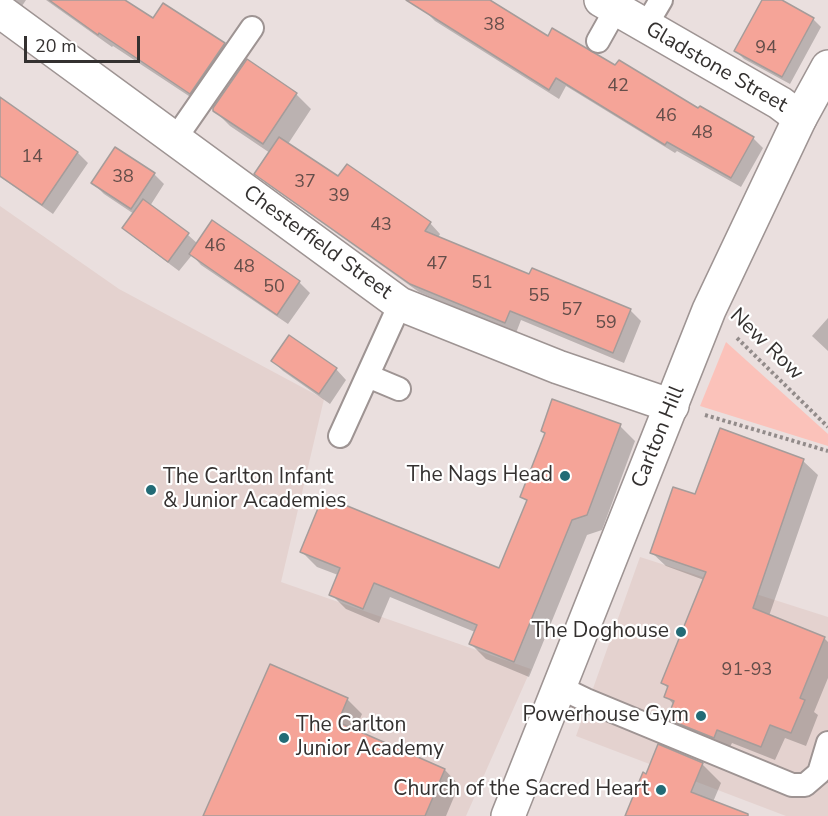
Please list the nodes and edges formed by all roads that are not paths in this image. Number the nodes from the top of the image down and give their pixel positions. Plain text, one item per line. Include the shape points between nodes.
1 (608, 5) edge
2 (0, 11) edge
3 (653, 13) edge
4 (252, 28) dead end
5 (598, 41) dead end
6 (828, 67) edge
7 (800, 118) junction
8 (175, 139) junction
9 (400, 304) junction
10 (368, 376) junction
11 (399, 389) dead end
12 (672, 406) junction
13 (340, 435) dead end
14 (559, 687) junction
15 (828, 743) edge
16 (508, 816) edge

1 - 3 street, Gladstone Street
1 - 5 lane
2 - 8 street, Chesterfield Street
3 - 7 street, Gladstone Street
4 - 8 lane
6 - 7 street, Carlton Hill
7 - 12 street, Carlton Hill via 709,310
8 - 9 street, Chesterfield Street
9 - 10 lane
9 - 12 street, Chesterfield Street via 558,367
10 - 11 lane
10 - 13 lane
12 - 14 street, Carlton Hill
14 - 15 lane via 792,785 805,785 819,773
14 - 16 street, Carlton Hill

